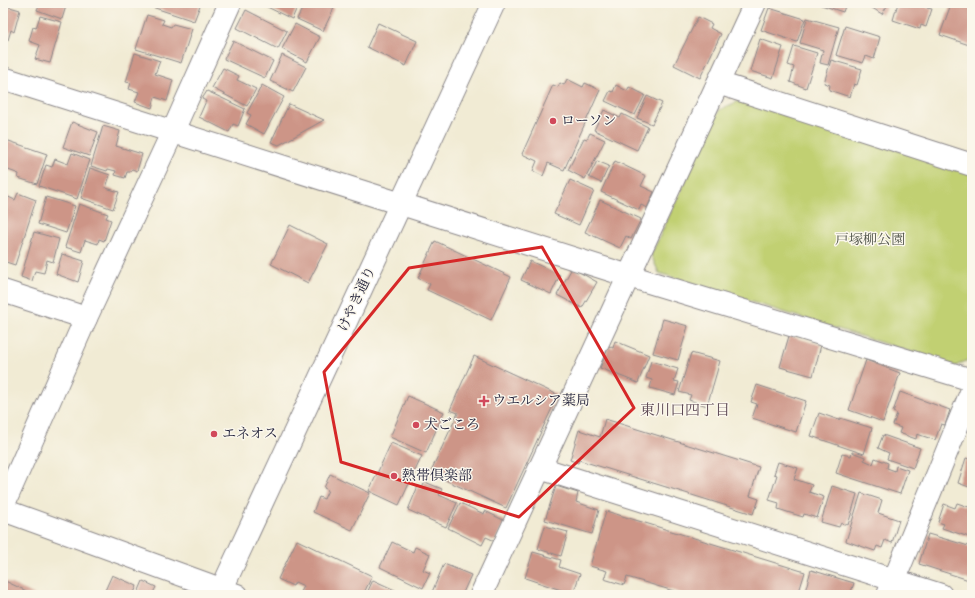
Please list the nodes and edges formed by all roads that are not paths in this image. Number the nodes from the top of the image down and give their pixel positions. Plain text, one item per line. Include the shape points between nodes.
1 (230, 3) edge
2 (494, 3) edge
3 (755, 3) edge
4 (3, 78) edge
5 (718, 83) junction
6 (173, 131) junction
7 (972, 165) edge
8 (401, 203) junction
9 (629, 276) junction
10 (3, 291) edge
11 (86, 318) junction
12 (972, 380) edge
13 (972, 390) edge
14 (540, 468) junction
15 (3, 506) edge
16 (3, 510) edge
17 (891, 588) edge
18 (226, 593) edge
19 (481, 595) edge
20 (941, 595) edge

1 - 6 street
2 - 8 street, けやき通り
3 - 5 street
4 - 6 street
5 - 7 street
5 - 9 street
6 - 8 street
6 - 11 street
8 - 9 street
8 - 18 street, けやき通り
9 - 12 street
9 - 14 street
10 - 11 street
11 - 15 street
13 - 17 street
14 - 17 street
14 - 19 street
16 - 18 street
17 - 20 street

